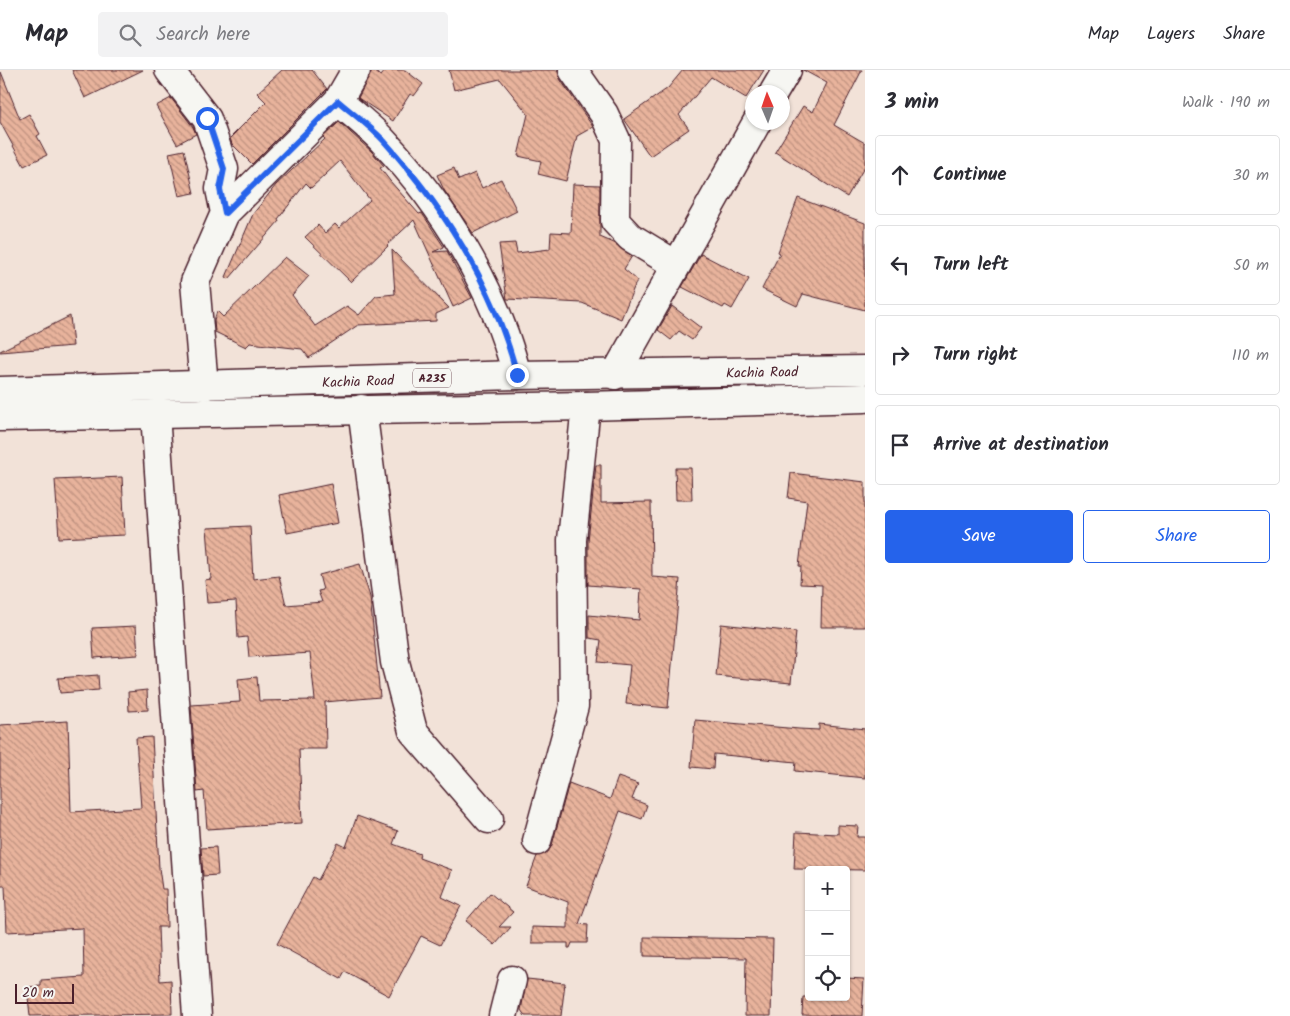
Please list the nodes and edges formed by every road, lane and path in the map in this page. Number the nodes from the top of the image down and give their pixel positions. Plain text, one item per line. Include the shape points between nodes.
1 (170, 70) edge
2 (356, 70) edge
3 (573, 70) edge
4 (787, 70) edge
5 (778, 85) edge
6 (338, 101) junction
7 (752, 130) edge
8 (225, 213) junction
9 (676, 265) junction
10 (865, 370) edge
11 (517, 375) junction
12 (615, 375) junction
13 (204, 386) junction
14 (0, 391) edge
15 (865, 398) edge
16 (586, 406) junction
17 (362, 409) junction
18 (154, 414) junction
19 (0, 417) edge
20 (489, 819) dead end
21 (537, 841) dead end
22 (512, 980) dead end
23 (197, 1016) edge
24 (503, 1016) edge

1 - 8 main road via 207,118 224,169 220,189
2 - 6 main road
3 - 9 main road via 604,114 616,140 615,221 630,237
4 - 5 main road
6 - 8 main road
6 - 11 main road via 382,140 440,208 481,278 508,339
7 - 9 main road
8 - 13 main road via 195,282
9 - 12 main road
10 - 12 main road, Kachia Road / A235
11 - 12 main road, Kachia Road / A235
11 - 13 main road, Kachia Road / A235
13 - 14 main road, Kachia Road / A235
15 - 16 main road, Kachia Road / A235
16 - 17 main road, Kachia Road / A235
16 - 21 main road via 572,540 574,706
17 - 18 main road, Kachia Road / A235
17 - 20 main road via 395,662 413,731
18 - 19 main road, Kachia Road / A235
18 - 23 main road
22 - 24 main road

